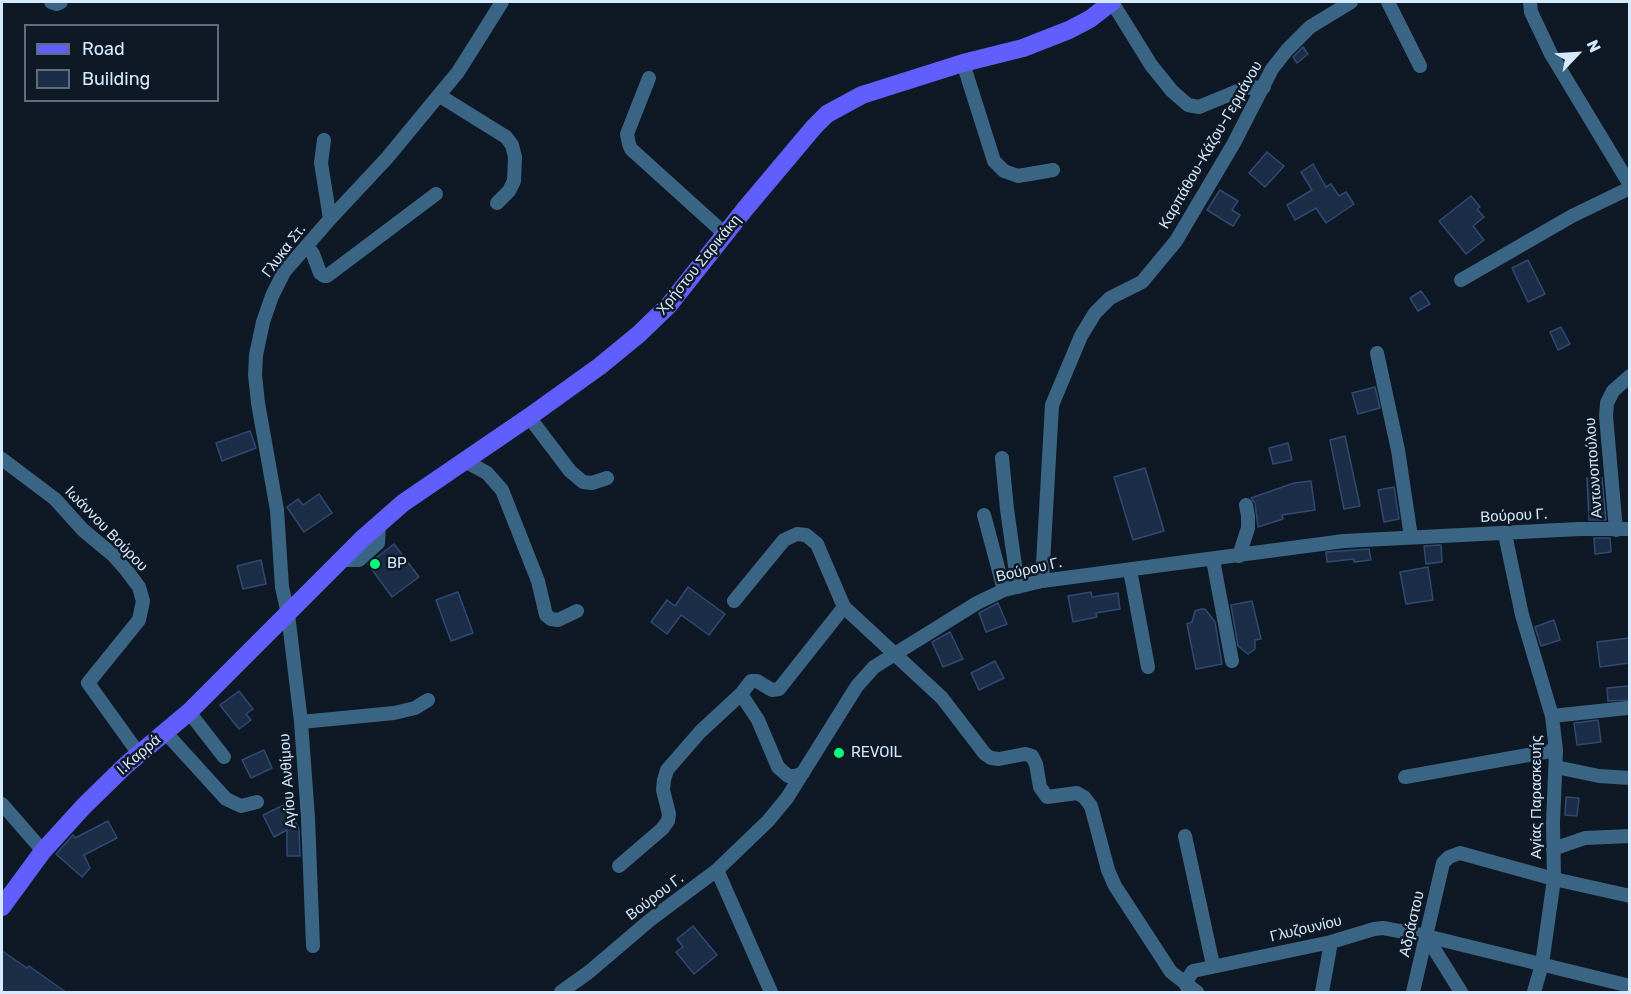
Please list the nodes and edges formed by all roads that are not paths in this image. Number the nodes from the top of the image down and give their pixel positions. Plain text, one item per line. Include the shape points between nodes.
1 (51, 2) edge
2 (62, 2) edge
3 (500, 2) edge
4 (1112, 2) edge
5 (1351, 2) edge
6 (1388, 2) edge
7 (1530, 2) edge
8 (963, 63) junction
9 (1420, 66) dead end
10 (649, 78) dead end
11 (1264, 87) junction
12 (440, 96) junction
13 (324, 140) dead end
14 (1053, 170) dead end
15 (1629, 187) edge
16 (436, 194) dead end
17 (497, 203) dead end
18 (330, 219) junction
19 (725, 234) junction
20 (307, 246) junction
21 (1461, 280) dead end
22 (1377, 352) dead end
23 (1629, 376) edge
24 (529, 417) junction
25 (1002, 458) dead end
26 (2, 459) edge
27 (465, 461) junction
28 (607, 478) dead end
29 (1246, 505) dead end
30 (984, 515) dead end
31 (1622, 530) edge
32 (1505, 534) junction
33 (1411, 537) junction
34 (1239, 556) junction
35 (1213, 560) junction
36 (1130, 570) junction
37 (1042, 581) junction
38 (1018, 587) junction
39 (1004, 590) junction
40 (734, 601) dead end
41 (844, 607) junction
42 (578, 611) dead end
43 (288, 614) junction
44 (895, 654) junction
45 (1232, 661) dead end
46 (1148, 667) dead end
47 (741, 694) junction
48 (428, 700) dead end
49 (1627, 708) dead end
50 (189, 712) junction
51 (1552, 716) junction
52 (301, 722) junction
53 (165, 732) junction
54 (1556, 750) junction
55 (140, 754) junction
56 (224, 757) dead end
57 (1556, 767) junction
58 (803, 773) junction
59 (1405, 777) dead end
60 (1629, 778) edge
61 (257, 802) dead end
62 (2, 804) edge
63 (1185, 836) dead end
64 (1629, 836) edge
65 (1554, 849) junction
66 (43, 850) junction
67 (619, 866) dead end
68 (717, 870) junction
69 (1554, 879) junction
70 (1629, 896) edge
71 (2, 907) edge
72 (1426, 936) junction
73 (1330, 942) junction
74 (313, 946) dead end
75 (1542, 964) junction
76 (1213, 965) junction
77 (1629, 986) edge
78 (1187, 988) edge
79 (561, 993) edge
80 (771, 993) edge
81 (1197, 993) edge
82 (1322, 993) edge
83 (1413, 993) edge
84 (1461, 993) edge
85 (1534, 993) edge

1 - 2 street
3 - 12 street, Γλυκα Στ. via 475,47
4 - 8 main road, Χρήστου Σαρικάκη via 1069,30 1023,48
4 - 11 street via 1151,65 1188,105 1199,107 1245,88
5 - 11 street, Καρπάθου-Κάζου-Γερμάνου via 1295,41 1272,69
6 - 9 street
7 - 15 street via 1551,54
8 - 14 street via 994,161 1004,171 1018,176
8 - 19 main road, Χρήστου Σαρικάκη via 862,95 827,114
10 - 19 street via 627,134 631,149
11 - 37 street, Καρπάθου-Κάζου-Γερμάνου via 1176,241 1142,282 1110,298 1095,313 1081,336 1052,405
12 - 17 street via 506,137 512,145 514,181
12 - 18 street, Γλυκα Στ.
13 - 18 street via 321,163
15 - 21 street
16 - 20 street via 327,276 320,273
18 - 20 street, Γλυκα Στ.
19 - 24 main road, Χρήστου Σαρικάκη via 669,304 639,334
20 - 43 street, Γλυκα Στ. via 284,272 272,296 255,366
22 - 33 street
23 - 31 street, Αντωνοπούλου via 1613,391 1606,416
24 - 27 main road, Χρήστου Σαρικάκη
24 - 28 street via 583,482
25 - 38 street
26 - 55 street, Ιωάννου Βούρου via 55,499 139,587 143,601 139,620 88,683
27 - 42 street via 487,473 502,490 538,581 546,615 558,620
27 - 43 main road, Χρήστου Σαρικάκη via 403,503
29 - 34 street via 1248,528
30 - 39 street
31 - 32 street, Βούρου Γ.
32 - 33 street, Βούρου Γ.
32 - 51 street, Αγίας Παρασκευής via 1522,615
33 - 34 street, Βούρου Γ. via 1344,541
34 - 35 street, Βούρου Γ.
35 - 36 street, Βούρου Γ.
35 - 45 street
36 - 37 street, Βούρου Γ.
36 - 46 street
37 - 38 street, Βούρου Γ.
38 - 39 street, Βούρου Γ.
39 - 44 street, Βούρου Γ.
40 - 41 street via 784,540 797,534 817,544
41 - 44 street
41 - 47 street via 779,689 772,690 754,680
43 - 50 main road, Ι.Καρρά
43 - 52 street, Αγίου Ανθίμου
44 - 58 street, Βούρου Γ. via 874,667 857,686
44 - 78 street via 942,698 985,754 999,759 1032,756 1040,787 1047,797 1077,793 1084,797 1091,806 1115,886 1171,972
47 - 58 street via 758,720 778,767 788,776
47 - 67 street via 667,770 663,790 668,821
48 - 52 street via 394,713
49 - 51 street
50 - 53 main road, Ι.Καρρά
50 - 56 street
51 - 54 street, Αγίας Παρασκευής
52 - 74 street, Αγίου Ανθίμου
53 - 55 main road, Ι.Καρρά
53 - 61 street via 226,800 241,806
54 - 57 street, Αγίας Παρασκευής
54 - 59 street
55 - 66 main road, Ι.Καρρά
57 - 60 street
57 - 65 street, Αγίας Παρασκευής
58 - 68 street, Βούρου Γ. via 768,821
62 - 66 street
63 - 76 street
64 - 65 street via 1585,838
65 - 69 street, Αγίας Παρασκευής
66 - 71 main road, Ι.Καρρά
68 - 79 street, Βούρου Γ.
68 - 80 street
69 - 70 street
69 - 72 street, Αδράστου via 1460,853 1449,857 1443,863
69 - 75 street, Αγίας Παρασκευής
72 - 73 street, Γλυζουνίου via 1383,928
72 - 75 street, Γλυζουνίου
72 - 83 street, Αδράστου
72 - 84 street
73 - 76 street, Γλυζουνίου
73 - 82 street
75 - 77 street, Γλυζουνίου
75 - 85 street, Αγίας Παρασκευής
76 - 78 street, Γλυζουνίου via 1193,971
78 - 81 street

